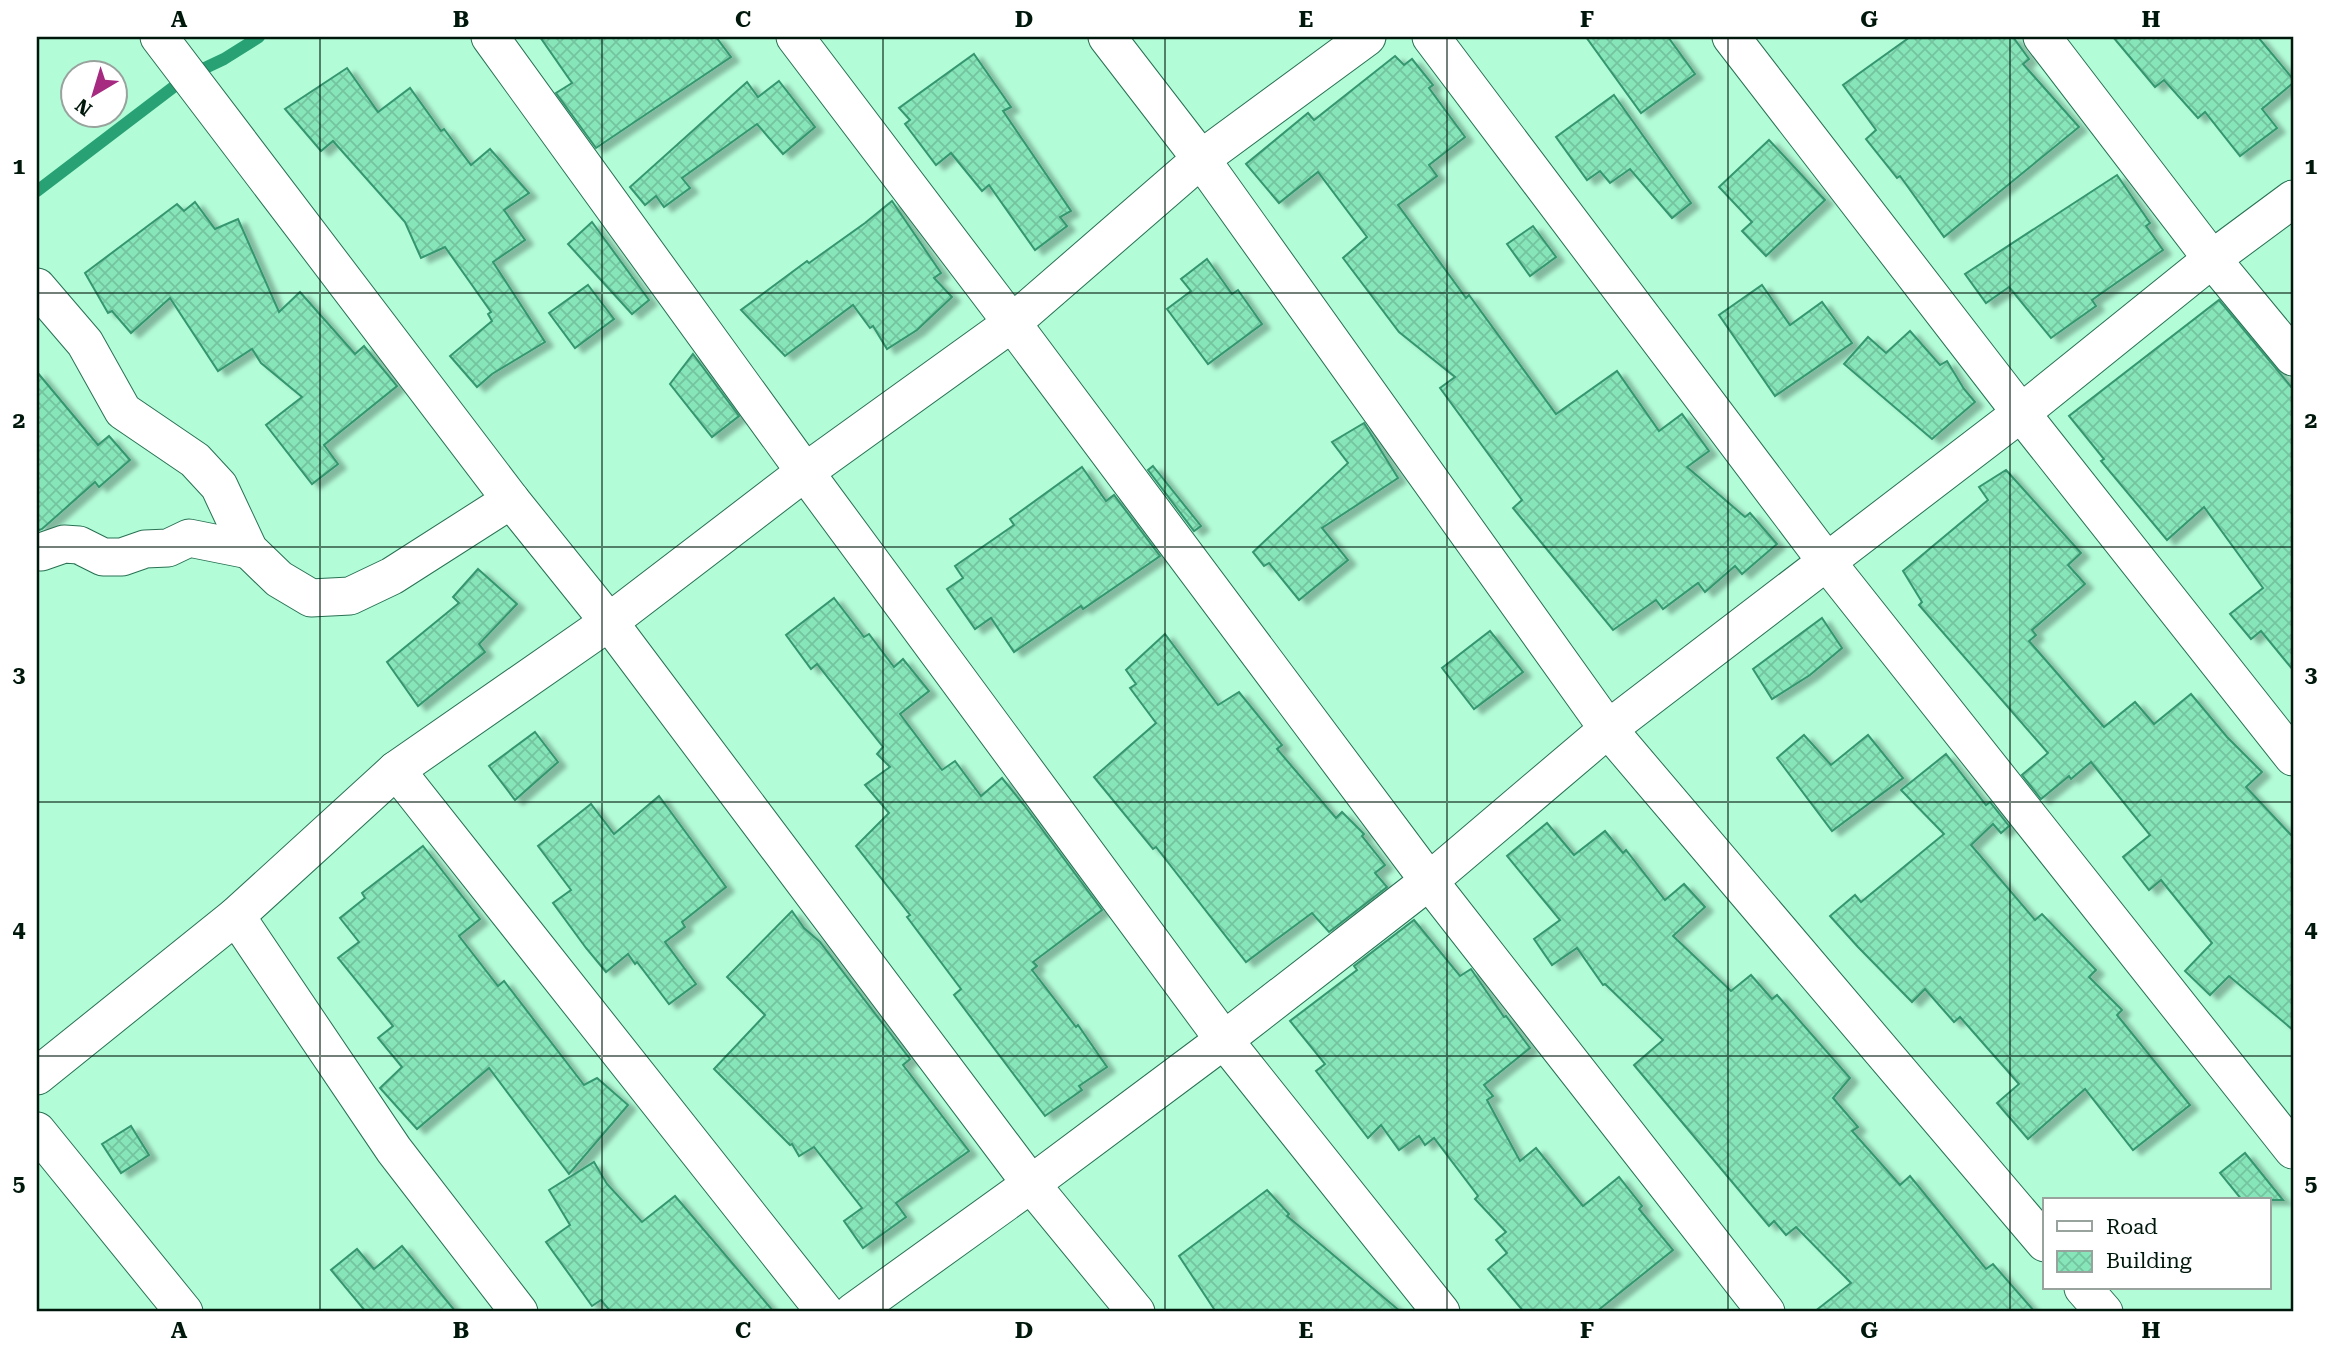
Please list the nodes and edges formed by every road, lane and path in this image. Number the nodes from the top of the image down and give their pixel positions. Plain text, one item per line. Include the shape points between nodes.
1 (159, 37) edge
2 (490, 37) edge
3 (794, 37) edge
4 (1107, 37) edge
5 (1367, 37) edge
6 (1431, 37) edge
7 (1731, 37) edge
8 (2042, 37) edge
9 (1201, 159) junction
10 (2293, 199) edge
11 (2212, 259) junction
12 (37, 288) edge
13 (1012, 323) junction
14 (2293, 357) edge
15 (2021, 413) junction
16 (805, 472) junction
17 (511, 500) junction
18 (249, 550) junction
19 (41, 552) dead end
20 (1826, 561) junction
21 (609, 622) junction
22 (1608, 729) junction
23 (2293, 758) edge
24 (396, 770) junction
25 (1429, 881) junction
26 (236, 916) junction
27 (1224, 1040) junction
28 (37, 1076) edge
29 (37, 1131) edge
30 (2293, 1150) edge
31 (1031, 1184) junction
32 (2043, 1241) edge
33 (2085, 1290) edge
34 (184, 1312) edge
35 (519, 1312) edge
36 (825, 1312) edge
37 (853, 1312) edge
38 (1136, 1312) edge
39 (1441, 1312) edge
40 (1766, 1312) edge
41 (2104, 1312) edge

1 - 17 street
2 - 16 street
3 - 13 street
4 - 9 street
5 - 9 street
6 - 20 street
7 - 15 street
8 - 11 street
9 - 13 street
9 - 22 street
10 - 11 street
11 - 14 street
11 - 15 street
12 - 18 street via 85,343 122,411 195,460 219,486
13 - 16 street
13 - 25 street
15 - 20 street
15 - 23 street
16 - 21 street
16 - 27 street
17 - 18 street via 392,576 350,596 311,598 279,579
17 - 21 street
18 - 19 street via 189,538 168,548 122,557 64,544
20 - 22 street
20 - 30 street
21 - 24 street
21 - 31 street
22 - 25 street
22 - 32 street
24 - 26 street
24 - 36 street
25 - 27 street
25 - 40 street
26 - 28 street
26 - 35 street via 394,1150
27 - 31 street
27 - 39 street
29 - 34 street
31 - 37 street
31 - 38 street
33 - 41 street

